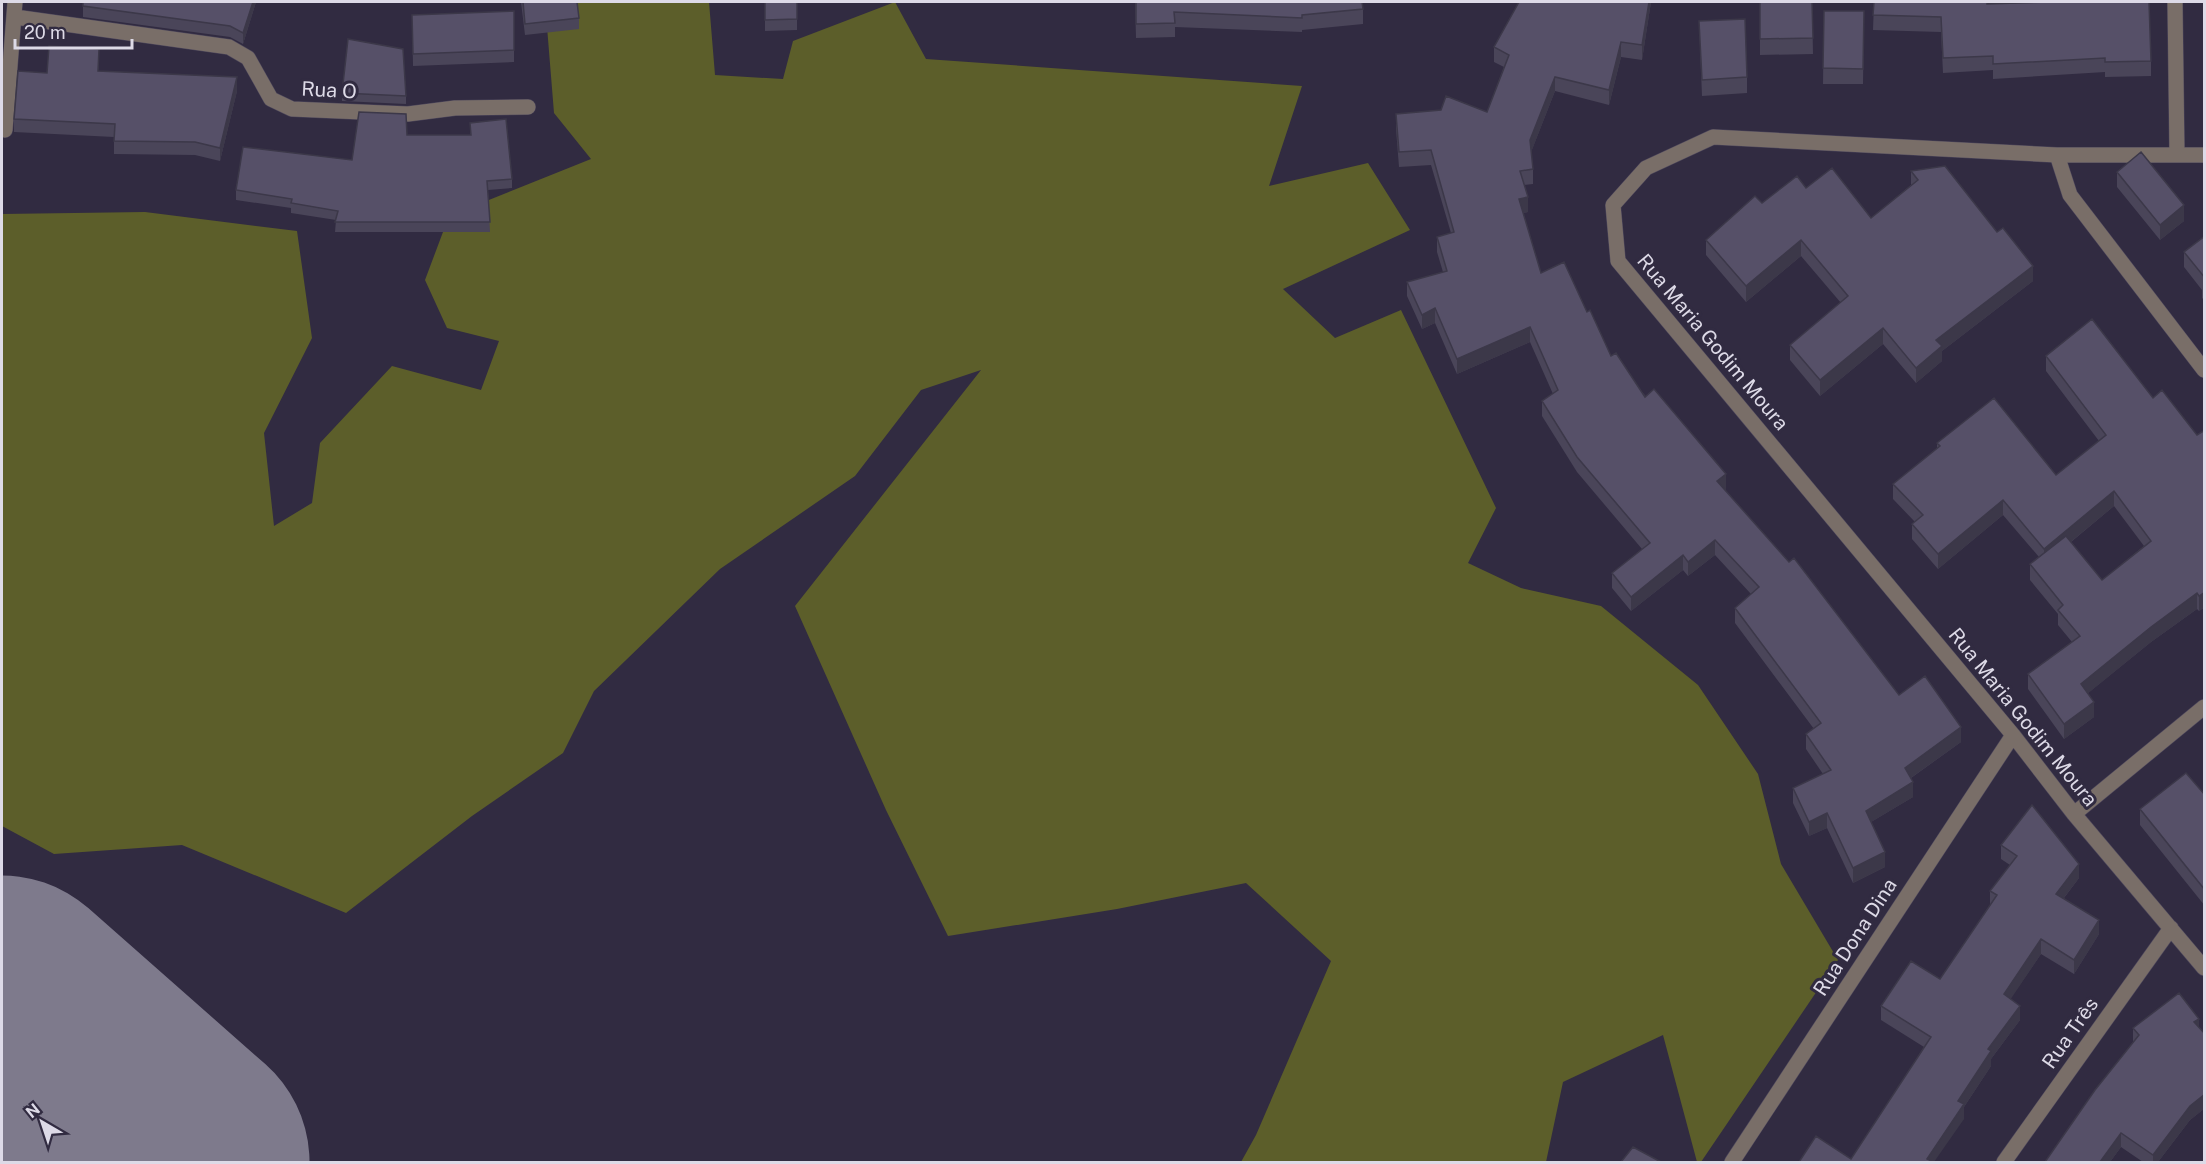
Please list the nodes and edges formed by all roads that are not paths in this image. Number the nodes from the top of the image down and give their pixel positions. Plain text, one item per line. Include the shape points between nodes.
1 (2175, 2) edge
2 (15, 9) edge
3 (528, 107) dead end
4 (5, 130) dead end
5 (2057, 155) junction
6 (2177, 155) junction
7 (2205, 155) edge
8 (2205, 370) edge
9 (2205, 707) edge
10 (2013, 735) junction
11 (2074, 814) junction
12 (2170, 928) junction
13 (2205, 968) edge
14 (1732, 1162) edge
15 (2004, 1162) edge

1 - 6 street
2 - 3 street, Rua O via 229,47 248,58 271,99 292,109 408,114 455,108
2 - 4 street
5 - 6 street, Rua Maria Godim Moura
5 - 8 street via 2070,195
5 - 10 street, Rua Maria Godim Moura via 1713,137 1646,168 1613,205 1618,261
6 - 7 street, Rua Maria Godim Moura
9 - 11 street
10 - 11 street, Rua Maria Godim Moura
10 - 14 street, Rua Dona Dina
11 - 12 street, Rua Maria Godim Moura
12 - 13 street, Rua Maria Godim Moura
12 - 15 street, Rua Três

